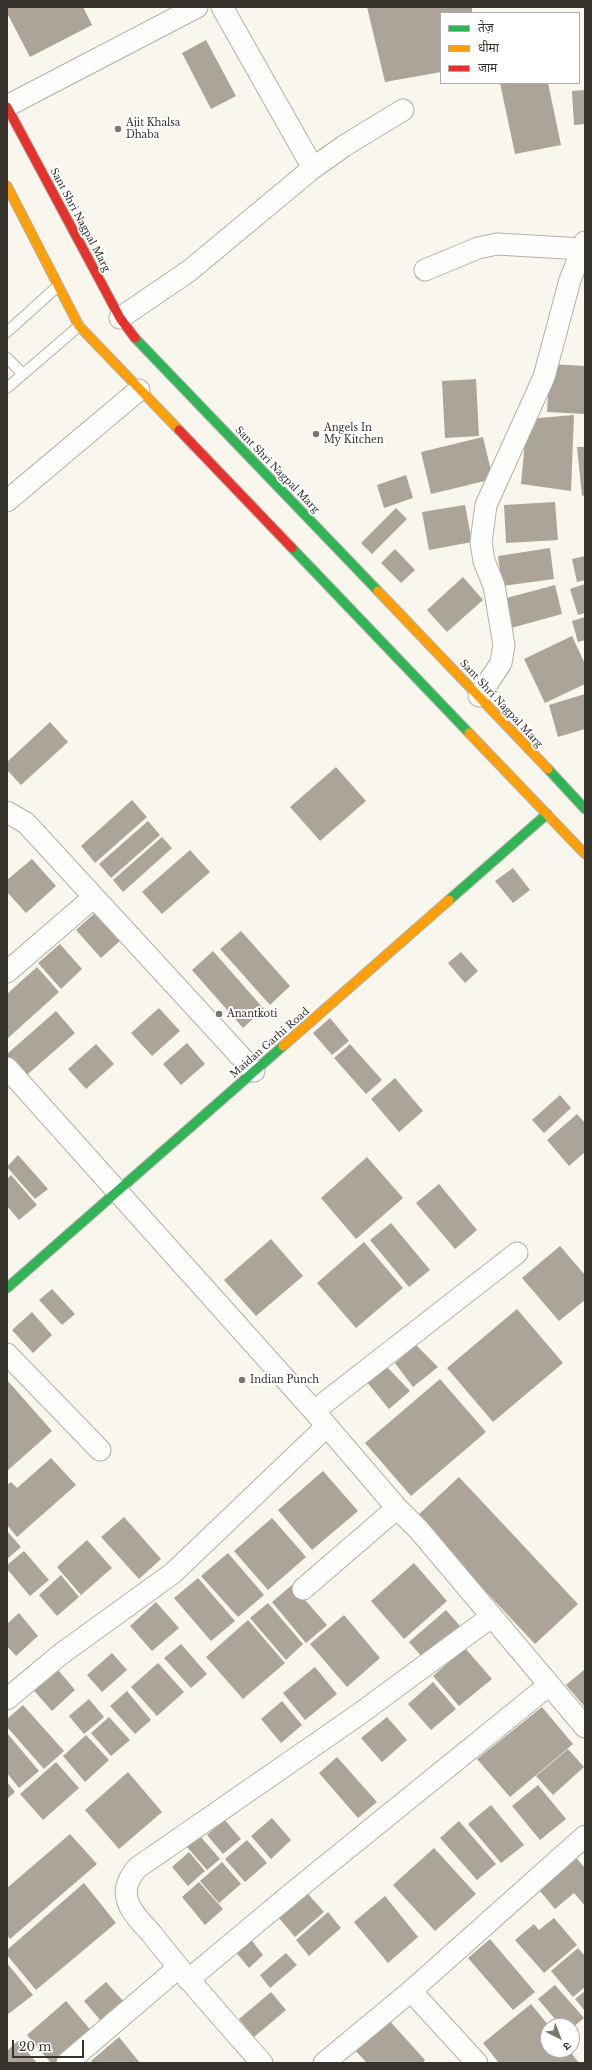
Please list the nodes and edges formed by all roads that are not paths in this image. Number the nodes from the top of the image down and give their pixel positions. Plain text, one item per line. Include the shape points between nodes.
1 (198, 7) edge
2 (222, 7) edge
3 (7, 107) edge
4 (403, 110) dead end
5 (313, 168) junction
6 (7, 186) edge
7 (584, 246) edge
8 (425, 270) dead end
9 (58, 286) junction
10 (120, 318) junction
11 (79, 326) junction
12 (7, 332) edge
13 (7, 358) edge
14 (23, 374) junction
15 (7, 388) edge
16 (140, 390) junction
17 (7, 501) edge
18 (479, 696) junction
19 (585, 809) edge
20 (7, 812) edge
21 (547, 814) junction
22 (585, 854) edge
23 (94, 897) junction
24 (7, 972) edge
25 (7, 1068) edge
26 (254, 1071) junction
27 (118, 1190) junction
28 (517, 1253) dead end
29 (7, 1288) edge
30 (7, 1354) edge
31 (321, 1419) junction
32 (100, 1450) dead end
33 (397, 1508) junction
34 (303, 1589) dead end
35 (490, 1617) junction
36 (548, 1685) junction
37 (7, 1700) edge
38 (585, 1728) edge
39 (585, 1836) edge
40 (183, 1974) junction
41 (411, 1991) junction
42 (67, 2063) edge
43 (262, 2063) edge
44 (324, 2063) edge
45 (477, 2063) edge

1 - 3 street
2 - 5 street
3 - 10 main road, Sant Shri Nagpal Marg
4 - 5 street
5 - 10 street via 189,271
6 - 9 main road
7 - 8 street via 497,244 478,248
7 - 18 street via 570,280 544,377 486,505 481,542 484,561 494,586 504,645 500,663
9 - 11 main road
9 - 12 lane
10 - 18 main road, Sant Shri Nagpal Marg via 144,349
11 - 14 lane
11 - 16 main road
13 - 14 lane
14 - 15 lane
16 - 17 street
16 - 21 main road
18 - 19 main road, Sant Shri Nagpal Marg
20 - 23 street via 26,823
21 - 22 main road
21 - 26 main road, Maidan Garhi Road
23 - 24 street
23 - 26 street
25 - 27 street
26 - 27 main road, Maidan Garhi Road
27 - 29 main road, Maidan Garhi Road
27 - 31 street
28 - 31 street
30 - 32 street
31 - 33 street
31 - 37 street via 173,1573 60,1654
33 - 34 street
33 - 35 street via 419,1530
35 - 36 street
35 - 40 street via 358,1715 137,1868 127,1886 127,1899
36 - 38 street
36 - 40 street via 303,1884
39 - 41 street
40 - 42 street
40 - 43 street
41 - 44 street
41 - 45 street

